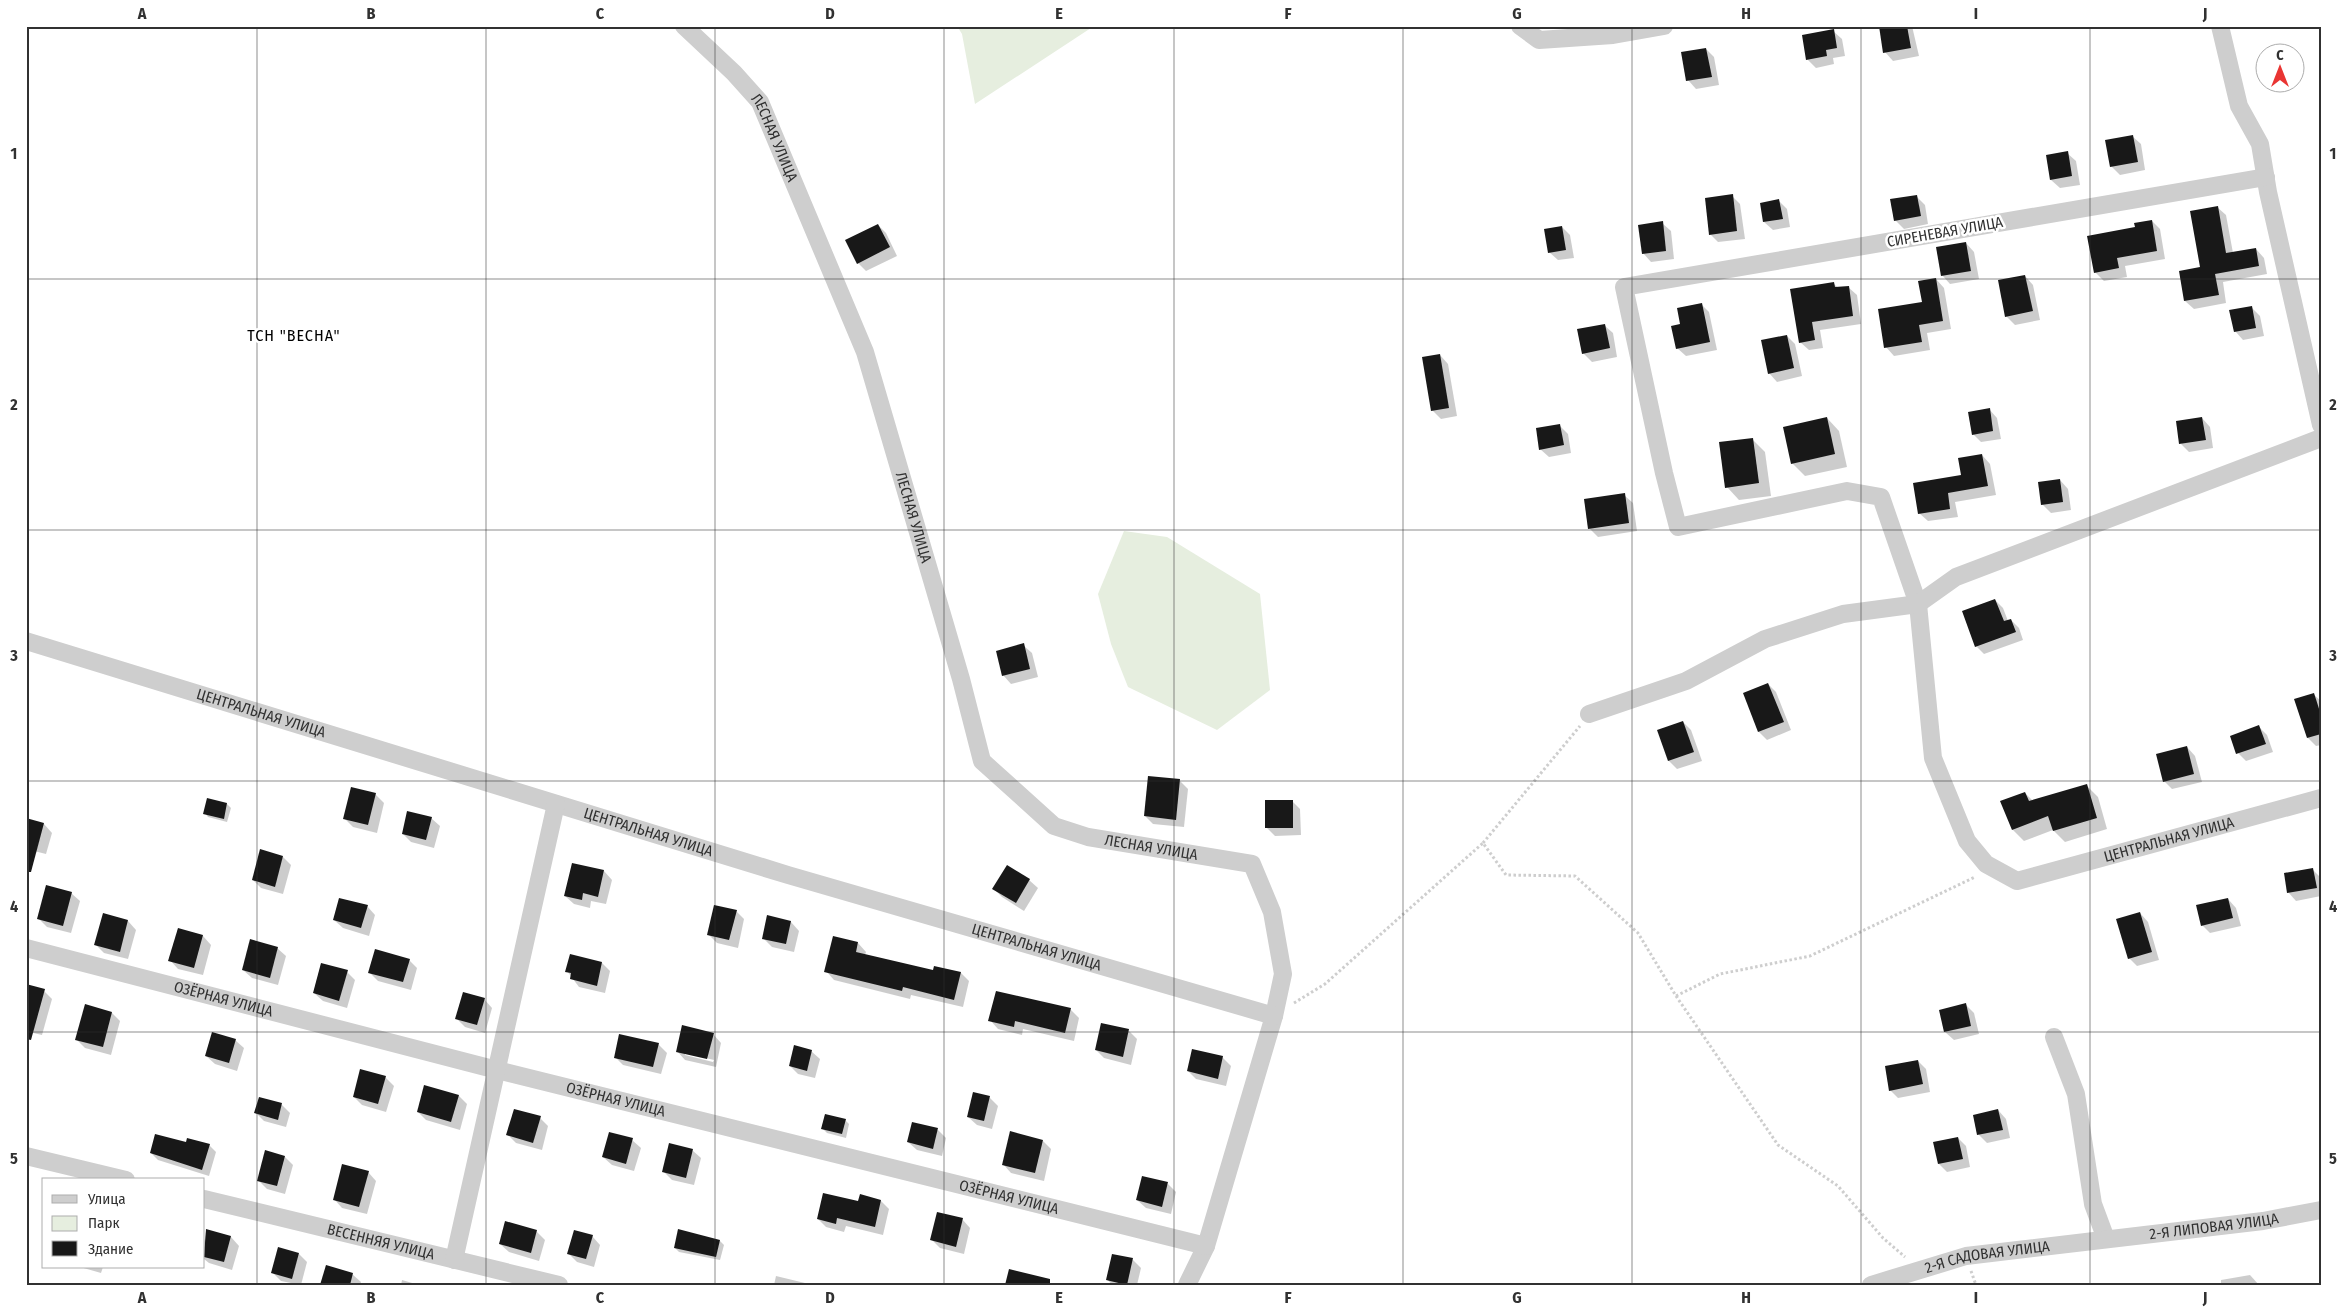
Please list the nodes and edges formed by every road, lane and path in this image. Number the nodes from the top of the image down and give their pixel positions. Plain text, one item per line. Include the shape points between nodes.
1 (684, 26) edge
2 (1520, 26) edge
3 (1664, 26) edge
4 (2220, 26) edge
5 (2266, 177) junction
6 (2321, 425) edge
7 (2321, 438) edge
8 (1918, 604) junction
9 (26, 641) edge
10 (1589, 714) joint
11 (2321, 798) edge
12 (556, 804) junction
13 (1483, 844) junction
14 (1994, 868) junction
15 (26, 948) edge
16 (1676, 996) junction
17 (1274, 1016) junction
18 (2054, 1037) dead end
19 (497, 1070) junction
20 (26, 1156) edge
21 (118, 1178) edge
22 (205, 1199) edge
23 (2321, 1210) edge
24 (2106, 1239) junction
25 (1206, 1246) junction
26 (454, 1260) junction
27 (1919, 1270) junction
28 (559, 1285) edge
29 (1187, 1285) edge
30 (1870, 1285) edge

1 - 17 street, ЛЕСНАЯ УЛИЦА via 760,102 865,352 982,761 1054,826 1088,837 1252,864 1272,912 1283,974
2 - 3 street via 1539,40 1613,35
4 - 5 street via 2239,106 2260,144
5 - 6 street
5 - 8 street, СИРЕНЕВАЯ УЛИЦА via 1624,287 1678,527 1847,491 1881,497
7 - 8 street via 1956,576
8 - 10 street via 1843,614 1765,638 1686,681
8 - 14 street via 1933,758 1966,841 1986,864
9 - 12 street, ЦЕНТРАЛЬНАЯ УЛИЦА
10 - 13 path
11 - 14 street, ЦЕНТРАЛЬНАЯ УЛИЦА via 2017,881
12 - 17 street, ЦЕНТРАЛЬНАЯ УЛИЦА
12 - 19 street
13 - 16 path via 1506,875 1575,876 1638,933
13 - 17 path via 1325,984
14 - 16 path via 1810,956 1720,974
15 - 19 street, ОЗЁРНАЯ УЛИЦА
16 - 27 path via 1778,1145 1838,1186 1883,1238
17 - 25 street
18 - 24 street via 2076,1094 2093,1204
19 - 25 street, ОЗЁРНАЯ УЛИЦА
19 - 26 street
20 - 21 street
22 - 26 street, ВЕСЕННЯЯ УЛИЦА
23 - 24 street, 2-Я ЛИПОВАЯ УЛИЦА via 2263,1221
24 - 27 street, 2-Я САДОВАЯ УЛИЦА via 1966,1256
25 - 29 street
26 - 28 street, ВЕСЕННЯЯ УЛИЦА
27 - 30 street, 2-Я САДОВАЯ УЛИЦА

